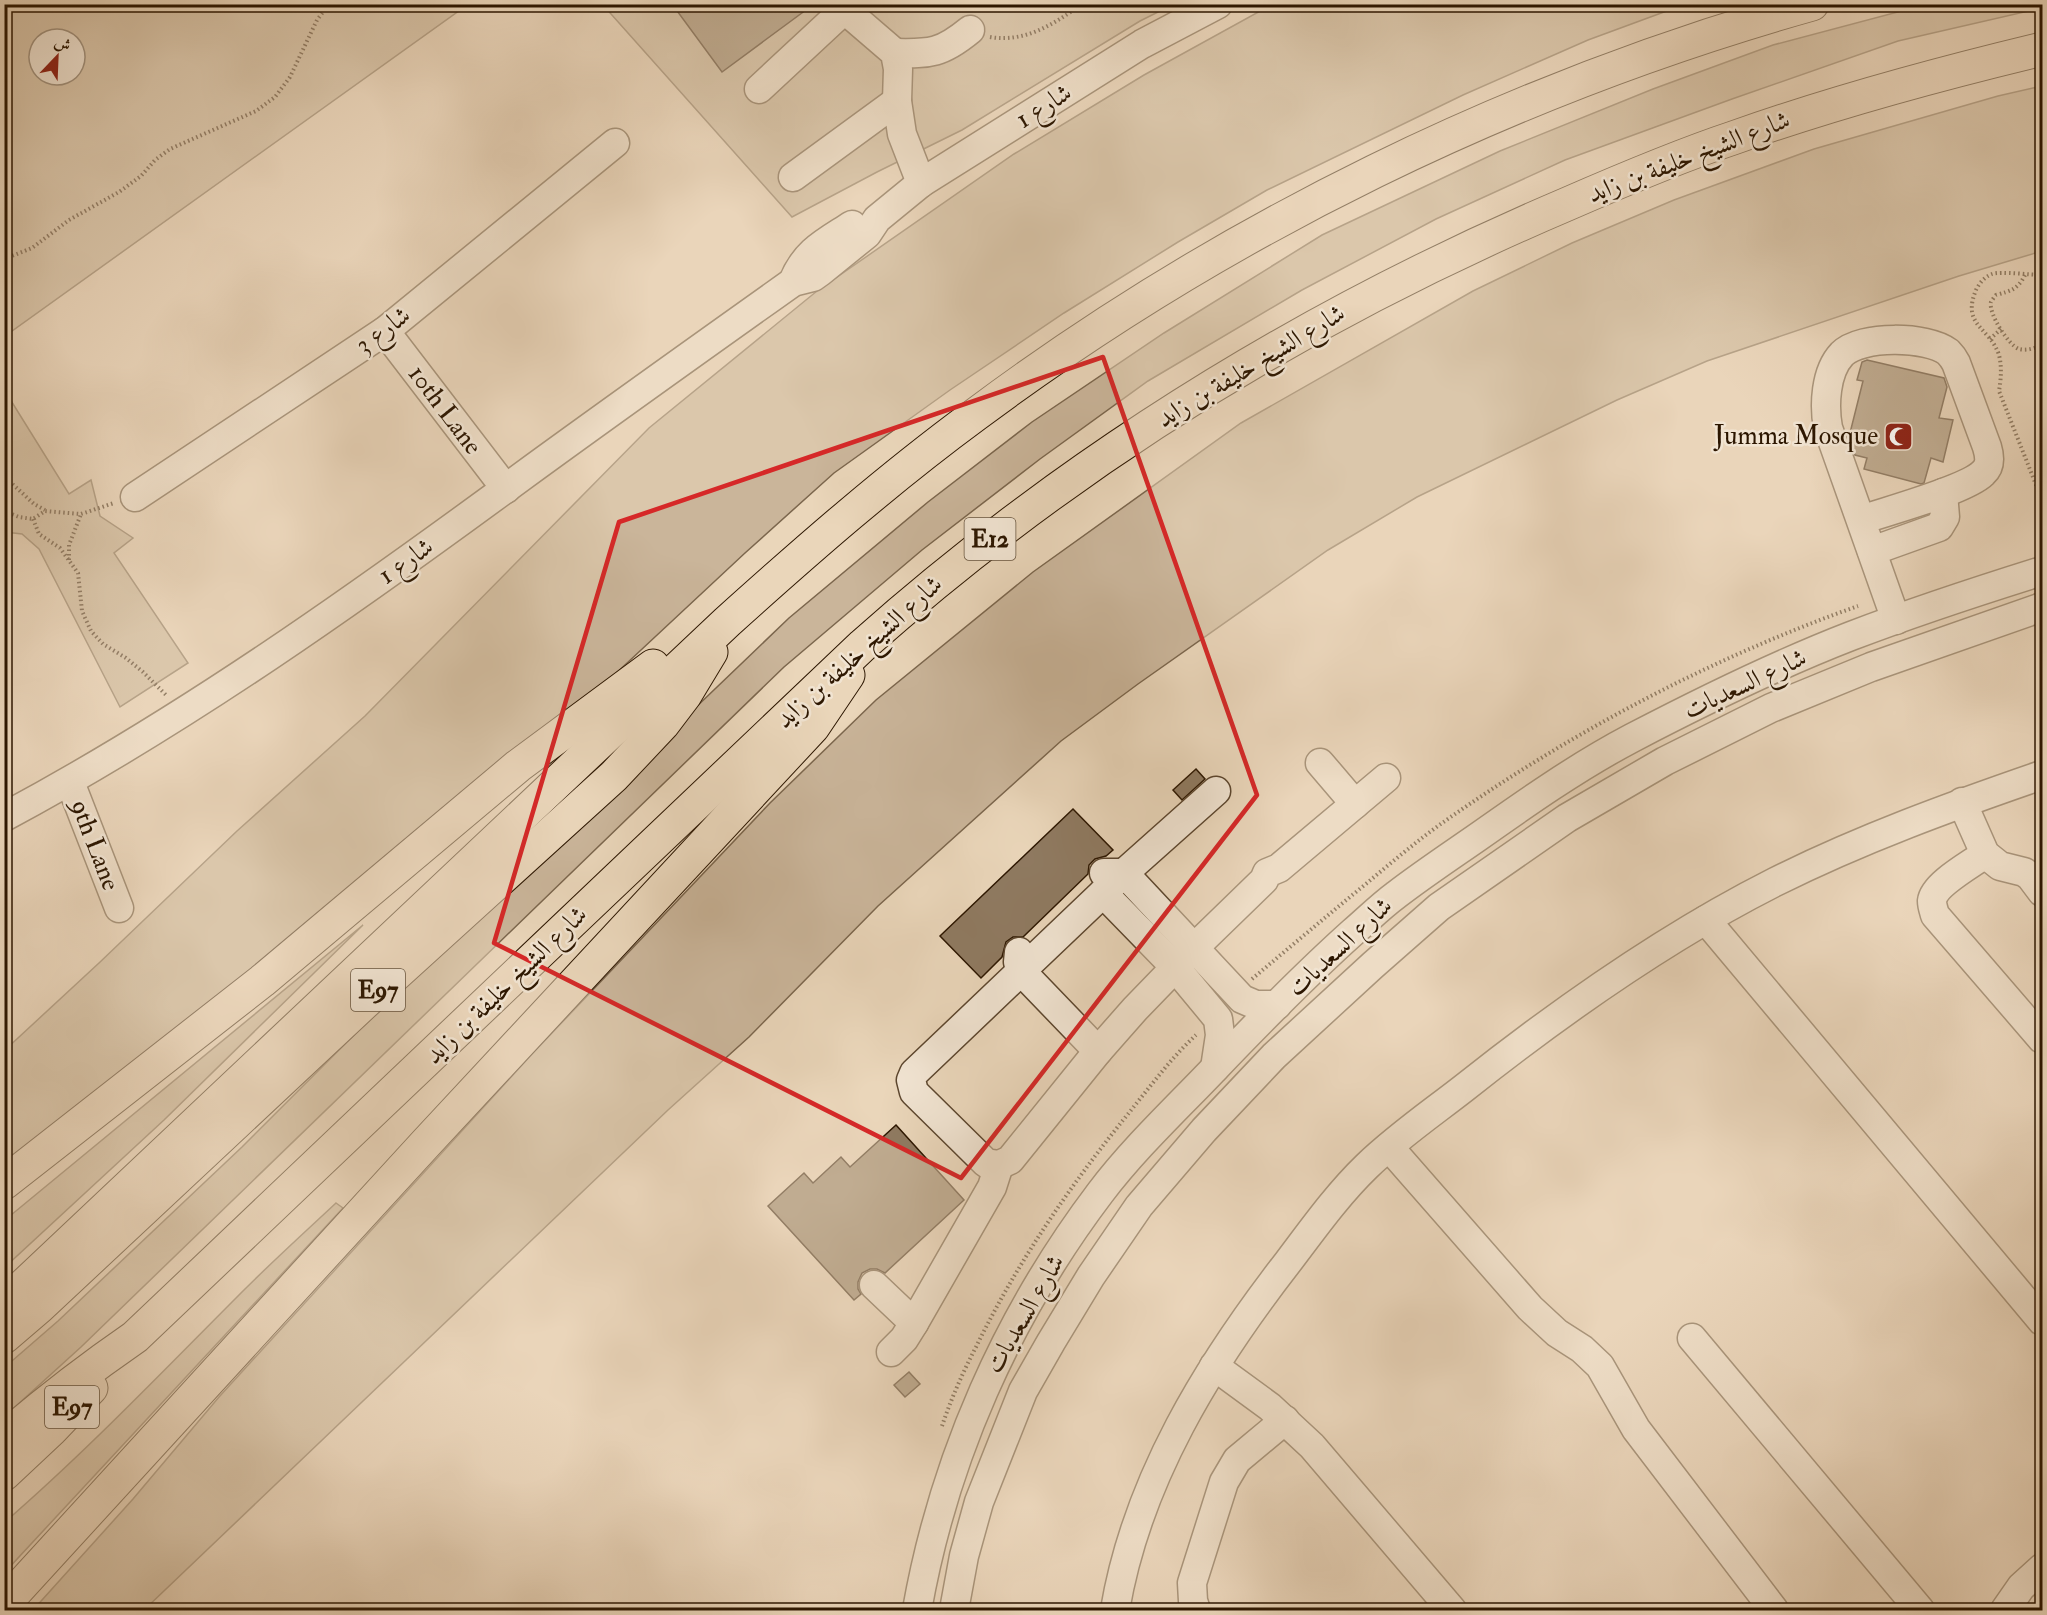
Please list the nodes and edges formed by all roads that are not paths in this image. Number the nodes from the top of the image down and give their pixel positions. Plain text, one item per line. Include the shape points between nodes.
1 (1218, 4) edge
2 (1812, 4) edge
3 (841, 7) edge
4 (970, 30) road end
5 (2043, 49) edge
6 (895, 53) junction
7 (759, 89) dead end
8 (897, 101) junction
9 (615, 143) dead end
10 (793, 177) dead end
11 (921, 183) junction
12 (385, 331) junction
13 (506, 489) junction
14 (1943, 493) junction
15 (135, 497) road end
16 (1861, 520) junction
17 (1872, 550) junction
18 (2043, 571) edge
19 (2043, 607) edge
20 (1896, 620) junction
21 (727, 622) junction
22 (863, 645) junction
23 (1320, 764) dead end
24 (2043, 775) edge
25 (1386, 778) dead end
26 (70, 782) junction
27 (1210, 796) dead end
28 (1962, 802) junction
29 (1355, 804) junction
30 (4, 817) edge
31 (1985, 854) junction
32 (1124, 873) junction
33 (2043, 892) edge
34 (1103, 893) junction
35 (119, 908) dead end
36 (1706, 920) junction
37 (1195, 947) junction
38 (1175, 967) junction
39 (1021, 971) junction
40 (1277, 1005) junction
41 (2043, 1039) edge
42 (1098, 1051) junction
43 (1215, 1068) junction
44 (1389, 1147) junction
45 (999, 1166) junction
46 (4, 1183) edge
47 (874, 1286) dead end
48 (4, 1304) edge
49 (2043, 1322) edge
50 (914, 1323) junction
51 (4, 1337) edge
52 (135, 1337) junction
53 (1692, 1338) dead end
54 (891, 1352) dead end
55 (1214, 1366) junction
56 (1285, 1420) junction
57 (4, 1438) edge
58 (4, 1474) edge
59 (2043, 1568) edge
60 (4, 1604) edge
61 (917, 1611) edge
62 (954, 1611) edge
63 (1115, 1611) edge
64 (1196, 1611) edge
65 (1452, 1611) edge
66 (1774, 1611) edge
67 (1920, 1611) edge
68 (2005, 1611) edge

1 - 11 street, شارع 1 via 1142,44
2 - 21 highway via 1553,93 1421,150 1234,247 1118,317 977,413 812,546
3 - 6 street
3 - 7 street
4 - 6 street via 938,51
5 - 22 highway, شارع الشيخ خليفة بن زايد / E12 via 1891,88 1733,138 1644,171 1420,270 1217,382 1118,447 975,550
6 - 8 street
8 - 10 street
8 - 11 street via 902,134
9 - 12 street, شارع 3
11 - 13 street, شارع 1 via 820,272 793,282
12 - 13 street, 10th Lane
12 - 15 street, شارع 3
13 - 26 street, شارع 1 via 184,713
14 - 16 street
14 - 16 street via 1984,473 1990,457 1956,363 1940,348 1905,340 1854,346 1837,361 1826,407 1828,428
14 - 17 street via 1945,517 1939,527
16 - 17 street
17 - 20 street
18 - 20 street, شارع السعديات
19 - 62 street, شارع السعديات via 1871,667 1771,708 1665,760 1567,818 1439,908 1282,1048 1139,1206 1051,1342 1023,1391 979,1502
20 - 40 street, شارع السعديات via 1732,688 1628,740 1529,801 1394,896
21 - 46 highway via 668,656 518,766 262,981
21 - 48 highway
21 - 51 highway, E97 via 700,671 663,724 614,776
22 - 52 highway, شارع الشيخ خليفة بن زايد / E12
22 - 60 highway via 845,682 813,727
23 - 29 street
24 - 28 street
25 - 29 street
26 - 30 street, شارع 1
26 - 35 street, 9th Lane
27 - 32 street
28 - 31 street
28 - 36 street via 1775,882
29 - 37 street via 1268,873
31 - 33 street via 2000,866 2024,872
31 - 41 street via 1937,890 1933,909
32 - 34 street
32 - 37 street
32 - 39 street via 1097,875 1030,935 1018,954
34 - 38 street
34 - 39 street
36 - 44 street via 1537,1030
36 - 49 street
37 - 38 street
37 - 40 street via 1242,999 1256,1005
38 - 42 street
38 - 43 street via 1218,1019
39 - 42 street
39 - 45 street via 919,1067 911,1080 918,1096 981,1159
40 - 43 street, شارع السعديات
42 - 45 street via 1010,1160
43 - 61 street, شارع السعديات via 1155,1127 1101,1192 1014,1328 989,1376 945,1487
44 - 55 street via 1349,1185 1314,1228
44 - 66 street via 1530,1308 1600,1366 1636,1429
45 - 50 street via 992,1187
47 - 50 street
50 - 54 street
52 - 57 highway, شارع الشيخ خليفة بن زايد / E12 via 47,1401
52 - 58 highway, E97 via 59,1422
53 - 67 street
55 - 56 street
55 - 63 street via 1185,1415 1154,1482 1132,1539
56 - 64 street via 1237,1460 1224,1482 1192,1583
56 - 65 street via 1331,1467
59 - 68 street via 2021,1587

